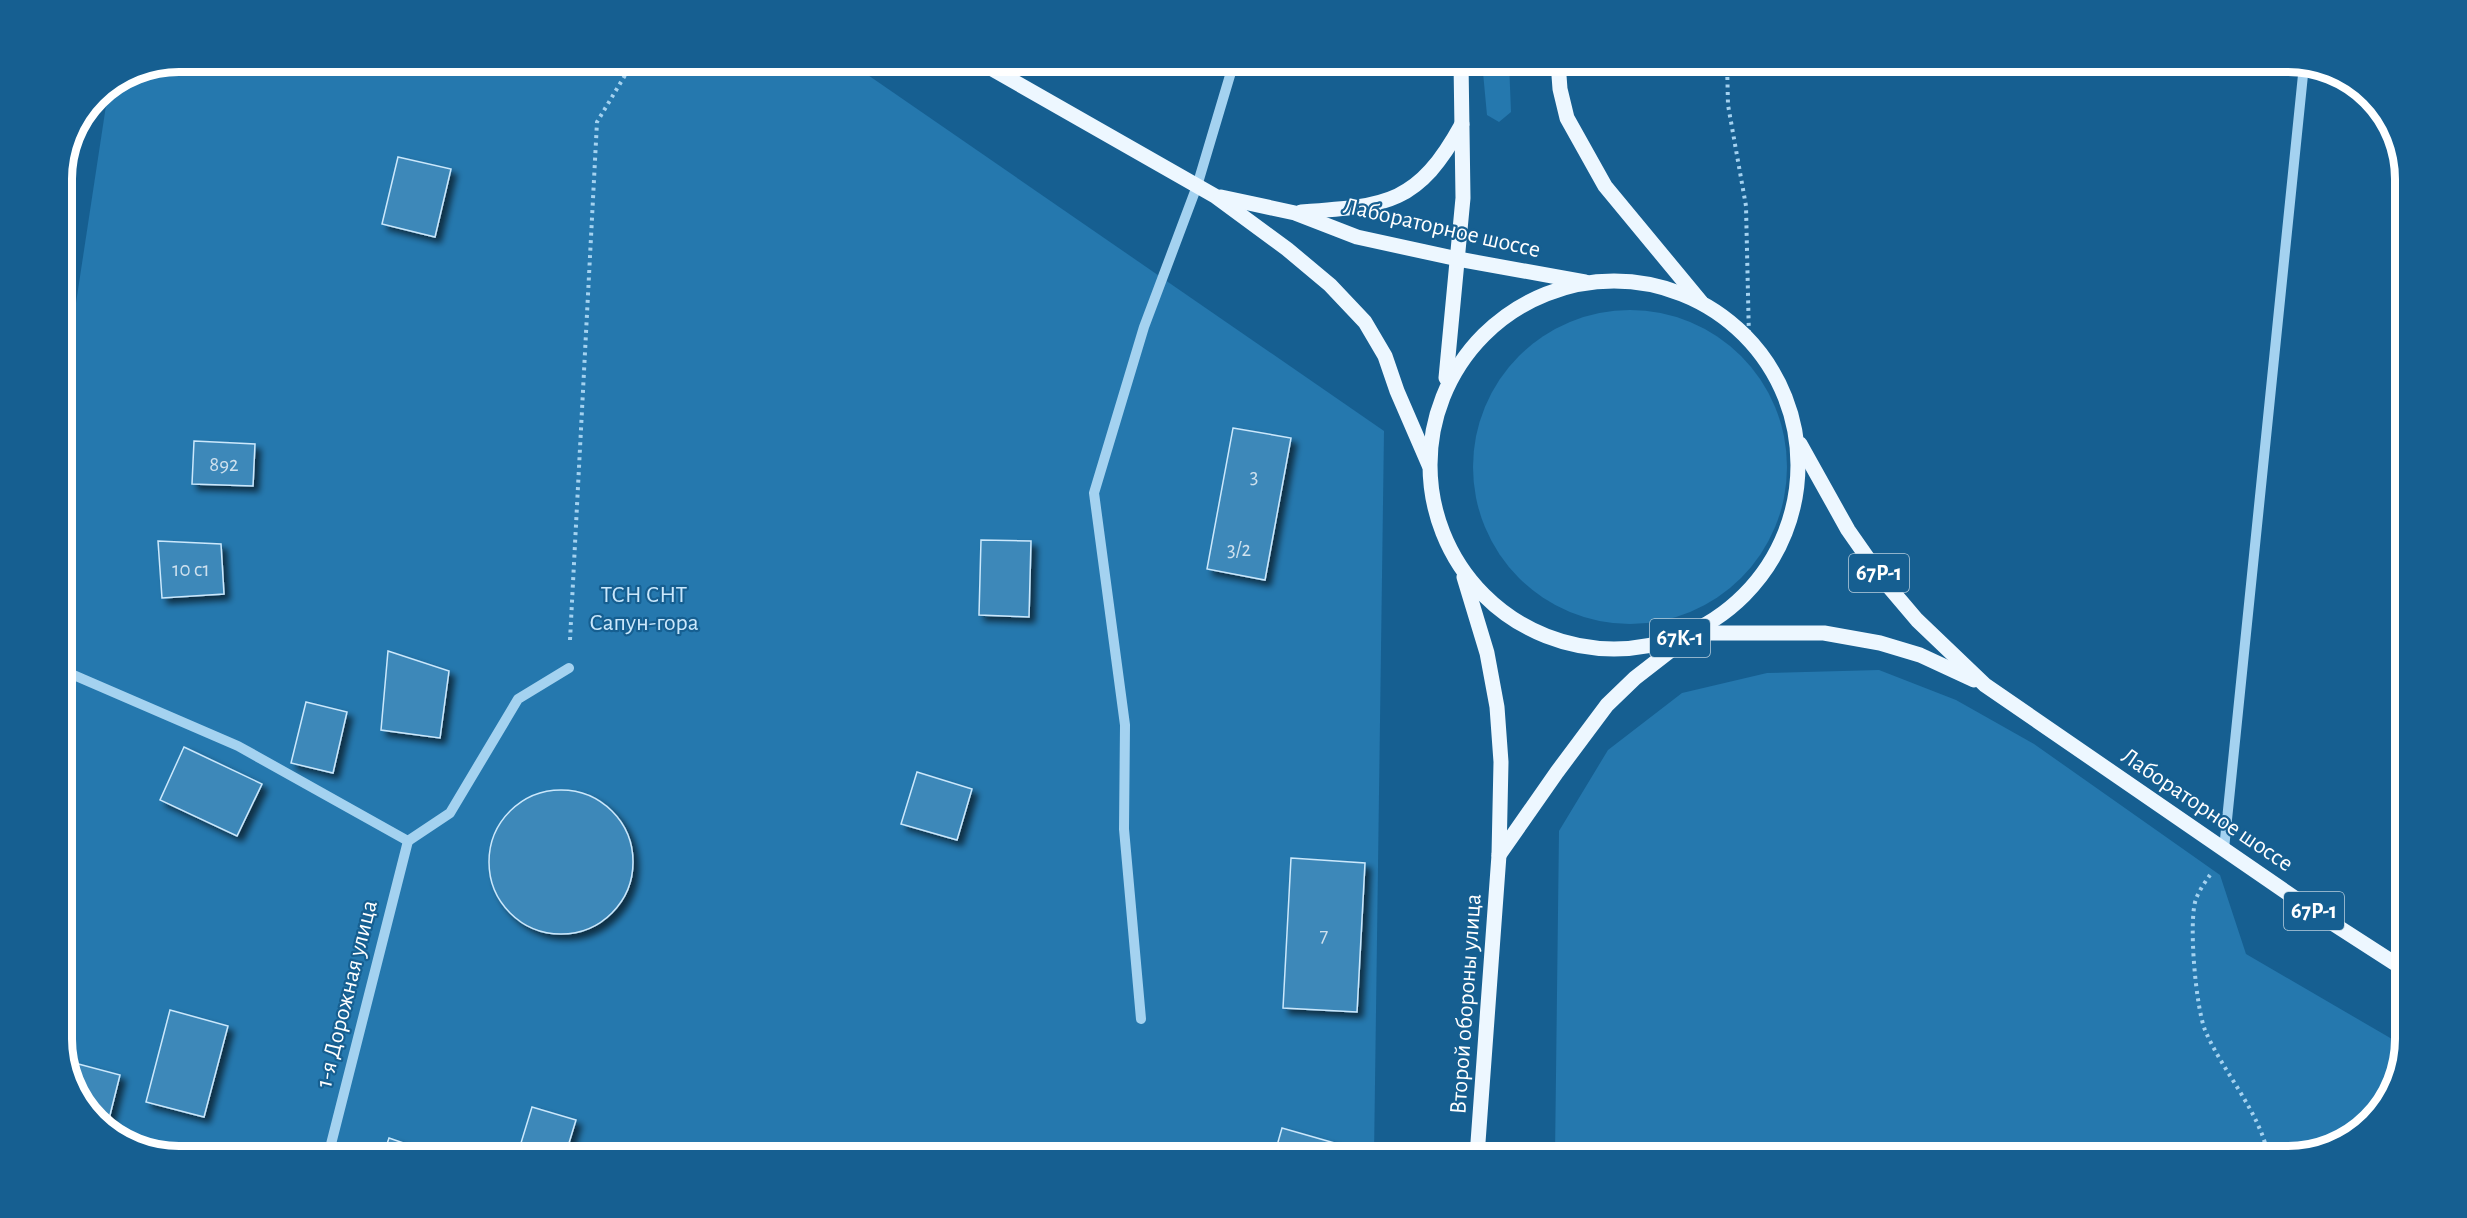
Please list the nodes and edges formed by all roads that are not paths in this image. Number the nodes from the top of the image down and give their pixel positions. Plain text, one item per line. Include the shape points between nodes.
1 (1005, 72) edge
2 (1231, 72) edge
3 (1462, 72) edge
4 (1559, 72) edge
5 (2303, 73) edge
6 (1464, 121) junction
7 (1197, 186) junction
8 (1215, 196) junction
9 (1295, 213) junction
10 (1458, 259) junction
11 (1591, 283) junction
12 (1701, 302) junction
13 (1445, 384) junction
14 (1798, 441) junction
15 (1430, 467) junction
16 (1461, 567) junction
17 (1693, 633) junction
18 (569, 668) road end
19 (72, 674) edge
20 (1985, 685) junction
21 (408, 841) junction
22 (2224, 849) junction
23 (1499, 855) junction
24 (2395, 963) edge
25 (1141, 1019) dead end
26 (331, 1146) edge
27 (1479, 1146) edge

1 - 7 main road, Лабораторное шоссе / 67К-1
2 - 7 lane
3 - 6 main road
4 - 12 main road via 1567,118 1605,186
5 - 22 lane
6 - 9 main road via 1446,154 1414,188 1389,200 1353,209
6 - 10 main road
7 - 8 main road, Лабораторное шоссе / 67К-1
7 - 25 lane via 1144,327 1094,493 1125,725 1124,829
8 - 9 main road, Лабораторное шоссе / 67К-1
8 - 15 main road, Лабораторное шоссе / 67К-1 via 1330,285 1365,322 1385,356
9 - 10 main road, Лабораторное шоссе / 67К-1 via 1357,237
10 - 11 main road, Лабораторное шоссе / 67К-1
10 - 13 main road
11 - 12 main road, 67К-1 via 1628,281
11 - 13 main road, 67К-1 via 1525,302 1491,324 1468,348
12 - 14 main road, 67К-1 via 1749,339 1768,364 1783,391
13 - 15 main road, 67К-1
14 - 17 main road, 67К-1 via 1799,484 1782,545 1745,597
14 - 20 main road, Лабораторное шоссе / 67Р-1 via 1848,530 1883,580 1917,620
15 - 16 main road, 67К-1 via 1438,520
16 - 17 main road, 67К-1 via 1481,593 1506,615 1534,632 1565,643 1630,650
16 - 23 main road, 67К-1 via 1487,653 1497,707 1501,762
17 - 20 main road, Лабораторное шоссе / 67Р-1 via 1824,633 1920,655
17 - 23 main road, 67К-1 via 1607,705
18 - 21 lane via 518,699 450,813
19 - 21 lane via 238,746
20 - 22 main road, Лабораторное шоссе / 67Р-1
21 - 26 lane, 1-я Дорожная улица
22 - 24 main road, Лабораторное шоссе / 67Р-1
23 - 27 main road, Второй обороны улица / 67К-1

